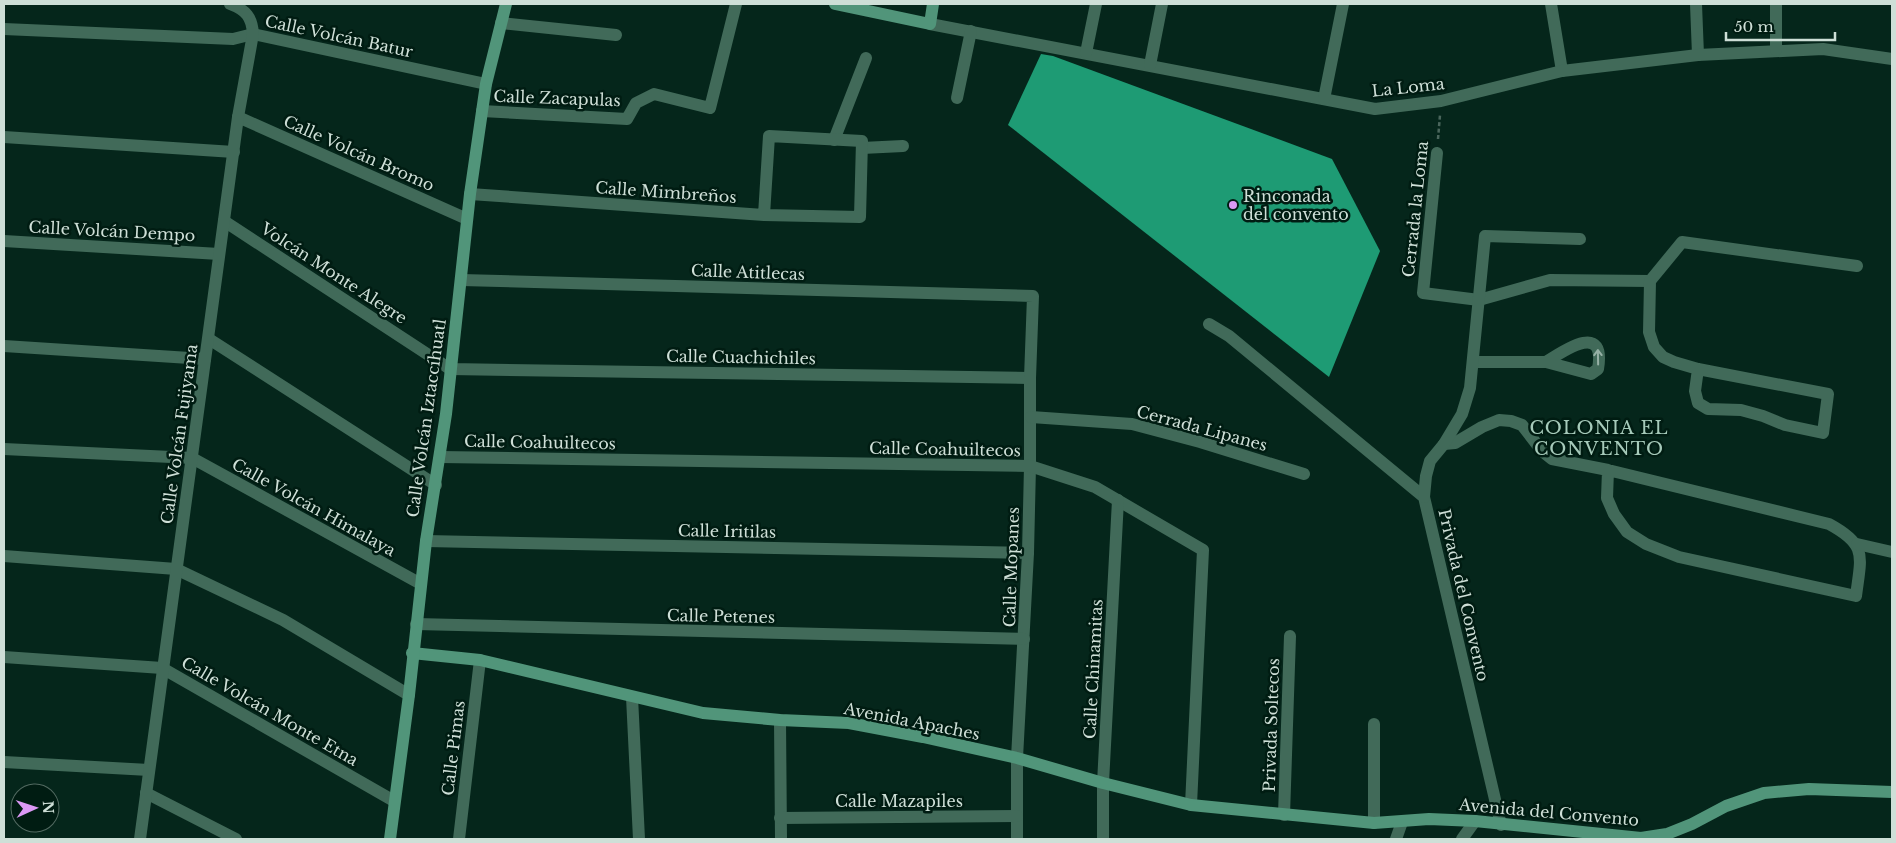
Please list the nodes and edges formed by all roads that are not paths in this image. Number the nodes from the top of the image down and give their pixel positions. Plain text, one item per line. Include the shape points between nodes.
1 (230, 4) edge
2 (506, 4) edge
3 (736, 4) edge
4 (834, 4) edge
5 (933, 4) edge
6 (1096, 4) edge
7 (1162, 4) edge
8 (1343, 4) edge
9 (1551, 4) edge
10 (1696, 4) edge
11 (1776, 4) edge
12 (501, 23) junction
13 (930, 24) junction
14 (4, 29) edge
15 (971, 31) junction
16 (252, 34) junction
17 (616, 35) dead end
18 (1776, 50) junction
19 (1086, 53) junction
20 (1698, 55) junction
21 (866, 58) dead end
22 (1892, 58) edge
23 (1150, 65) junction
24 (1562, 71) junction
25 (486, 84) junction
26 (957, 98) dead end
27 (1324, 99) junction
28 (482, 111) junction
29 (238, 117) junction
30 (4, 137) edge
31 (834, 140) junction
32 (903, 146) dead end
33 (862, 148) junction
34 (234, 152) junction
35 (1437, 153) road end
36 (470, 194) junction
37 (764, 215) junction
38 (467, 219) junction
39 (224, 221) junction
40 (1580, 239) dead end
41 (4, 241) edge
42 (219, 254) junction
43 (1857, 266) dead end
44 (461, 280) junction
45 (1650, 281) junction
46 (1033, 296) joint
47 (1480, 300) junction
48 (1209, 324) dead end
49 (209, 338) junction
50 (4, 346) edge
51 (205, 359) junction
52 (1473, 362) junction
53 (1546, 362) dead end
54 (450, 369) junction
55 (1698, 369) junction
56 (1030, 378) junction
57 (1031, 417) junction
58 (1444, 444) junction
59 (4, 449) edge
60 (440, 457) junction
61 (192, 458) junction
62 (1030, 466) junction
63 (1608, 470) junction
64 (1304, 474) dead end
65 (436, 485) junction
66 (1424, 496) junction
67 (1118, 500) junction
68 (426, 541) junction
69 (1857, 544) junction
70 (1892, 552) edge
71 (1028, 554) junction
72 (4, 556) edge
73 (176, 569) junction
74 (421, 584) junction
75 (416, 624) junction
76 (1290, 636) dead end
77 (1024, 639) junction
78 (412, 653) junction
79 (4, 657) edge
80 (480, 660) junction
81 (162, 668) junction
82 (409, 695) junction
83 (632, 697) junction
84 (780, 720) junction
85 (1374, 724) dead end
86 (1017, 758) junction
87 (4, 762) edge
88 (149, 770) junction
89 (1103, 783) junction
90 (1892, 792) edge
91 (146, 793) junction
92 (394, 801) junction
93 (1191, 805) junction
94 (1284, 815) junction
95 (1017, 816) junction
96 (780, 818) junction
97 (1474, 821) junction
98 (1402, 822) junction
99 (1374, 823) junction
100 (1501, 825) junction
101 (140, 839) edge
102 (236, 839) edge
103 (390, 839) edge
104 (459, 839) edge
105 (639, 839) edge
106 (781, 839) edge
107 (1017, 839) edge
108 (1103, 839) edge
109 (1396, 839) edge
110 (1462, 839) edge

1 - 16 street via 248,14
2 - 12 street, Calle Volcán Iztaccíhuatl
3 - 28 street, Calle Zacapulas via 710,108 654,94 636,103 626,119
4 - 13 street
5 - 13 street
6 - 19 street
7 - 23 street
8 - 27 street
9 - 24 street
10 - 20 street
11 - 18 street
12 - 17 street
12 - 25 street, Calle Volcán Iztaccíhuatl
13 - 15 street, La Loma
14 - 16 street, Calle Volcán Batur via 233,39
15 - 19 street, La Loma
15 - 26 street
16 - 25 street, Calle Volcán Batur
16 - 29 street, Calle Volcán Fujiyama
18 - 20 street, La Loma
18 - 22 street, La Loma via 1823,49
19 - 23 street, La Loma
20 - 24 street, La Loma
21 - 31 street
23 - 27 street, La Loma
24 - 27 street, La Loma via 1441,102 1375,109
25 - 28 street, Calle Volcán Iztaccíhuatl
28 - 36 street, Calle Volcán Iztaccíhuatl
29 - 34 street, Calle Volcán Fujiyama
29 - 38 street, Calle Volcán Bromo
30 - 34 street
31 - 33 street via 862,141
31 - 37 street via 769,136
32 - 33 street
33 - 37 street, Calle Mimbreños via 860,217
34 - 39 street, Calle Volcán Fujiyama
35 - 47 street, Cerrada la Loma via 1423,292
36 - 37 street, Calle Mimbreños
36 - 38 street, Calle Volcán Iztaccíhuatl
38 - 44 street, Calle Volcán Iztaccíhuatl
39 - 42 street, Calle Volcán Fujiyama
39 - 54 street, Volcán Monte Alegre
40 - 47 street via 1485,236
41 - 42 street, Calle Volcán Dempo
42 - 49 street, Calle Volcán Fujiyama
43 - 45 street via 1682,242
44 - 46 street, Calle Atitlecas
44 - 54 street, Calle Volcán Iztaccíhuatl
45 - 47 street via 1550,280
45 - 55 street via 1649,332 1654,348 1663,357
46 - 56 street, Calle Mopanes
47 - 52 street
48 - 66 street, Privada del Convento via 1229,336
49 - 51 street, Calle Volcán Fujiyama
49 - 65 street
50 - 51 street
51 - 61 street, Calle Volcán Fujiyama
52 - 53 street
52 - 58 street via 1462,414
54 - 56 street, Calle Cuachichiles
54 - 60 street, Calle Volcán Iztaccíhuatl
55 - 55 street via 1828,394 1824,433 1785,426 1741,410 1708,409 1698,403 1695,391
56 - 57 street, Calle Mopanes
57 - 62 street, Calle Mopanes
57 - 64 street, Cerrada Lipanes via 1132,424
58 - 63 street via 1455,443 1498,420 1511,421 1522,425 1542,451 1552,458
58 - 66 street via 1430,462
59 - 61 street
60 - 62 street, Calle Coahuiltecos
60 - 65 street, Calle Volcán Iztaccíhuatl
61 - 73 street, Calle Volcán Fujiyama
61 - 74 street, Calle Volcán Himalaya
62 - 67 street, Calle Coahuiltecos via 1095,487
62 - 71 street, Calle Mopanes
63 - 69 street via 1830,524
63 - 69 street via 1607,498 1627,532 1646,544 1679,557 1856,596 1861,558
65 - 68 street, Calle Volcán Iztaccíhuatl
66 - 100 street, Privada del Convento
67 - 89 street, Calle Chinamitas
67 - 93 street, Calle Coahuiltecos via 1203,550
68 - 71 street, Calle Iritilas
68 - 74 street, Calle Volcán Iztaccíhuatl
69 - 70 street
71 - 77 street, Calle Mopanes
72 - 73 street
73 - 81 street, Calle Volcán Fujiyama
73 - 82 street via 283,620
74 - 75 street, Calle Volcán Iztaccíhuatl
75 - 77 street, Calle Petenes
75 - 78 street, Calle Volcán Iztaccíhuatl
76 - 94 street, Privada Soltecos
77 - 86 street, Calle Mopanes
78 - 80 street, Avenida Apaches
78 - 82 street, Calle Volcán Iztaccíhuatl
79 - 81 street, Calle Volcán Monte Etna
80 - 83 street, Avenida Apaches
80 - 104 street, Calle Pimas
81 - 88 street, Calle Volcán Fujiyama
81 - 92 street, Calle Volcán Monte Etna
82 - 92 street, Calle Volcán Iztaccíhuatl
83 - 84 street, Avenida Apaches via 704,713
83 - 105 street
84 - 86 street, Avenida Apaches via 849,724
84 - 96 street
85 - 99 street
86 - 89 street, Avenida Apaches
86 - 95 street, Calle Mopanes
87 - 88 street
88 - 91 street, Calle Volcán Fujiyama
89 - 93 street, Avenida Apaches
89 - 108 street, Calle Chinamitas
90 - 100 street, Avenida del Convento via 1809,789 1764,793 1726,806 1667,834 1641,838
91 - 101 street, Calle Volcán Fujiyama
91 - 102 street
92 - 103 street, Calle Volcán Iztaccíhuatl
93 - 94 street, Avenida Apaches
94 - 99 street, Avenida Apaches
95 - 96 street, Calle Mazapiles
95 - 107 street, Calle Mopanes
96 - 106 street
97 - 98 street, Avenida del Convento via 1429,819
97 - 100 street, Avenida del Convento
97 - 110 street
98 - 99 street, Avenida del Convento
98 - 109 street

